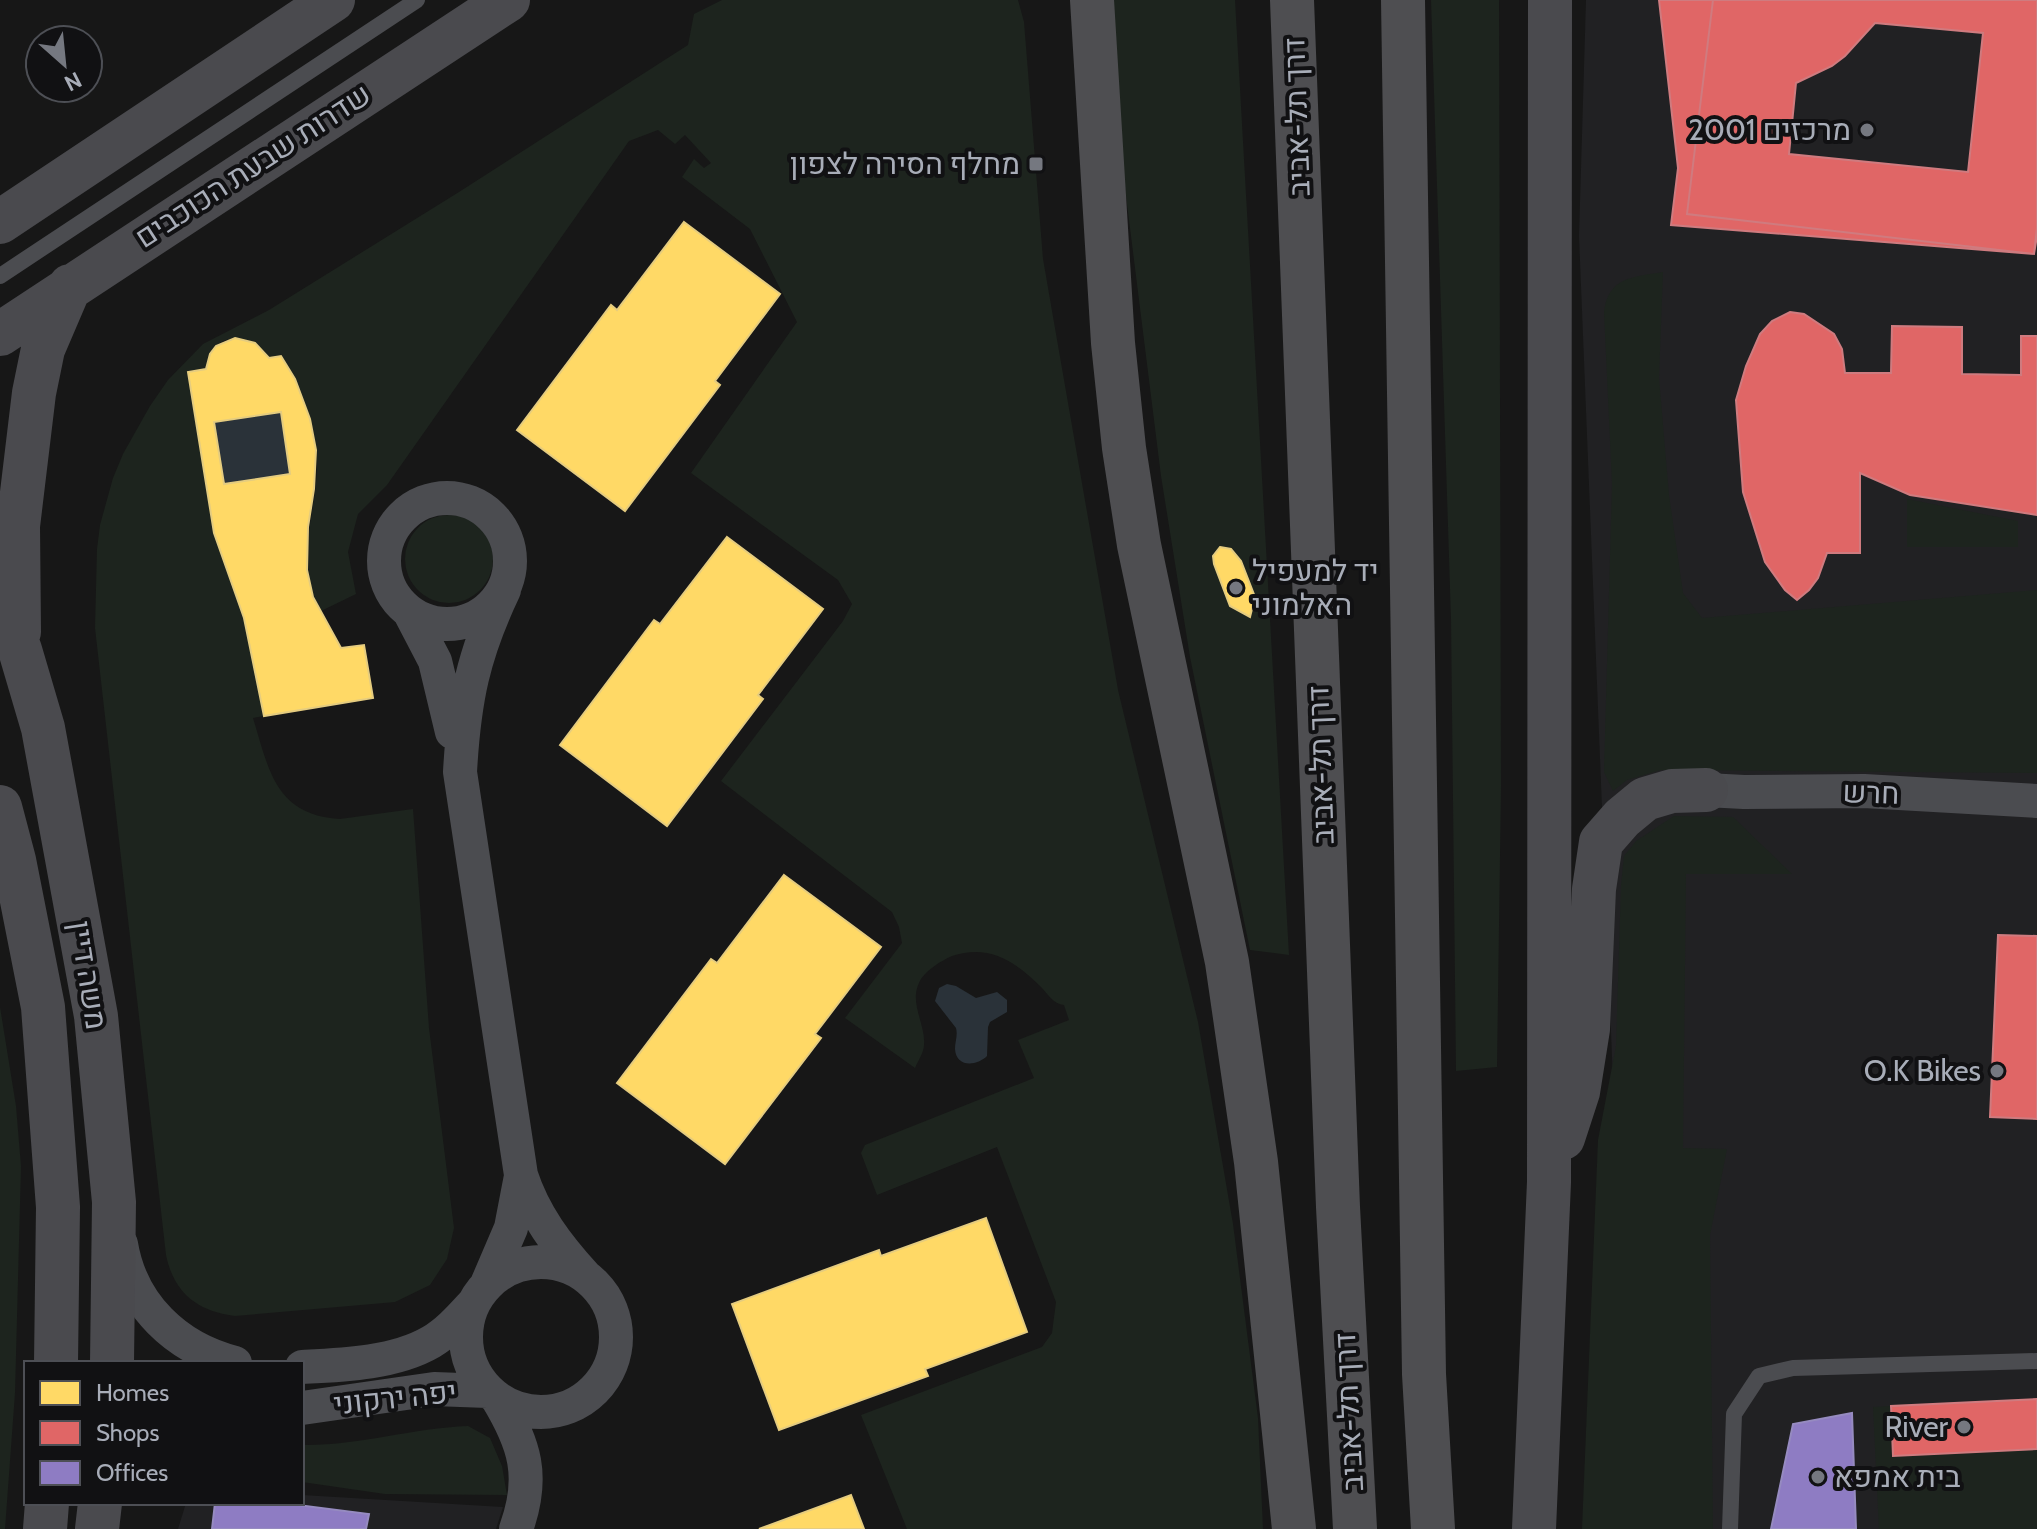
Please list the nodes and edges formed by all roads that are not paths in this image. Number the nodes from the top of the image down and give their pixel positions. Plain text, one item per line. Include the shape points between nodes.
1 (333, 0) edge
2 (417, 0) edge
3 (508, 0) edge
4 (1077, 0) edge
5 (1092, 0) edge
6 (1292, 0) edge
7 (1403, 0) edge
8 (1550, 0) edge
9 (1094, 60) junction
10 (0, 222) edge
11 (0, 276) edge
12 (70, 286) junction
13 (0, 334) edge
14 (504, 590) junction
15 (0, 597) edge
16 (410, 613) junction
17 (20, 650) junction
18 (460, 765) junction
19 (1706, 790) joint
20 (2037, 801) edge
21 (0, 807) edge
22 (7, 842) edge
23 (521, 1175) junction
24 (1549, 1182) junction
25 (114, 1202) junction
26 (585, 1276) junction
27 (480, 1294) junction
28 (56, 1361) edge
29 (112, 1361) edge
30 (229, 1361) edge
31 (2037, 1361) edge
32 (304, 1367) edge
33 (492, 1394) junction
34 (304, 1408) edge
35 (47, 1505) edge
36 (100, 1505) edge
37 (112, 1505) edge
38 (45, 1529) edge
39 (98, 1529) edge
40 (516, 1529) edge
41 (1294, 1529) edge
42 (1355, 1529) edge
43 (1433, 1529) edge
44 (1534, 1529) edge
45 (1730, 1529) edge

1 - 10 street
2 - 11 lane, שדרות שבעת הכוכבים
3 - 12 street, שדרות שבעת הכוכבים
4 - 9 highway
5 - 9 highway
6 - 42 highway, דרך תל-אביב
7 - 43 highway via 1424,1374
8 - 24 street
9 - 41 highway via 1124,448 1139,545 1227,962 1256,1162
12 - 13 street, שדרות שבעת הכוכבים
12 - 17 street via 43,349 34,393 18,526
14 - 16 street via 485,612 467,622 437,624
14 - 16 street via 510,552 492,516 458,498 428,501 396,524 385,551 390,590
14 - 18 street via 474,662
15 - 17 street, משה דיין
16 - 18 street via 440,676
17 - 25 street, משה דיין via 43,728 96,1016
18 - 23 street
19 - 20 street, חרש via 1864,791
19 - 24 street via 1645,799 1601,842 1588,1029 1578,1092
21 - 22 street, משה דיין
22 - 28 street, משה דיין via 43,1007 58,1207
23 - 26 street via 546,1229
23 - 27 street via 508,1238
24 - 44 street
25 - 29 street, משה דיין
25 - 30 street via 124,1263 155,1316 196,1349
26 - 27 street via 564,1265 530,1262 507,1270
26 - 33 street via 608,1303 616,1325 615,1349 602,1381 564,1409 540,1413 518,1409
27 - 32 street, יפה ירקוני via 444,1333 413,1350
27 - 33 street via 467,1325 466,1349 474,1371
31 - 45 lane via 1793,1368 1759,1376 1734,1414
33 - 34 street, יפה ירקוני via 434,1389
33 - 40 street via 515,1432 525,1468 527,1496
35 - 38 street
36 - 39 street
37 - 39 street

